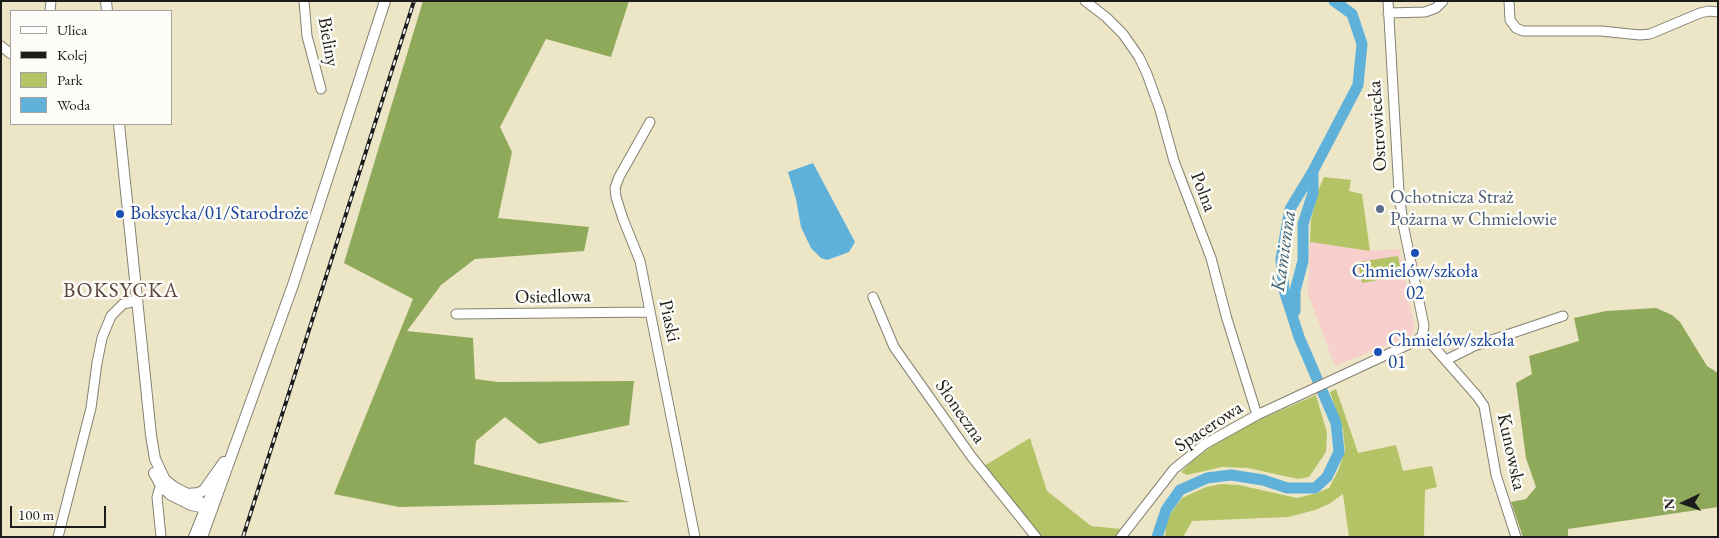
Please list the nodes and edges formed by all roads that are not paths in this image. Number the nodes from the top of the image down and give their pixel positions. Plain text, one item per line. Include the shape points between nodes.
1 (304, 1) edge
2 (385, 1) edge
3 (1085, 1) edge
4 (1388, 1) edge
5 (1443, 1) edge
6 (1509, 1) edge
7 (1718, 12) edge
8 (1388, 13) junction
9 (321, 89) dead end
10 (650, 122) dead end
11 (119, 125) edge
12 (873, 297) dead end
13 (136, 301) junction
14 (650, 312) junction
15 (456, 314) dead end
16 (1563, 316) dead end
17 (1422, 336) junction
18 (1446, 360) junction
19 (247, 410) junction
20 (1257, 415) junction
21 (224, 462) junction
22 (163, 483) junction
23 (183, 497) junction
24 (208, 508) junction
25 (197, 535) edge
26 (58, 537) edge
27 (161, 537) edge
28 (695, 537) edge
29 (1036, 537) edge
30 (1121, 537) edge
31 (1516, 537) edge

1 - 9 street, Bieliny via 308,36
2 - 19 main road via 293,286
3 - 20 street, Polna via 1124,34 1150,82 1211,258
4 - 8 street, Ostrowiecka
5 - 8 street via 1425,12
6 - 7 street via 1510,20 1523,31 1601,31 1640,35 1650,34 1700,13
8 - 17 street, Ostrowiecka via 1399,192 1424,326
10 - 14 street, Piaski via 615,188 640,261
11 - 13 main road
12 - 29 street, Słoneczna via 894,348 971,456
13 - 22 main road via 151,435
13 - 26 street via 123,304 111,316 102,338 92,408
14 - 15 street, Osiedlowa
14 - 28 street, Piaski
16 - 18 street via 1483,343
17 - 18 street, Kunowska
17 - 20 street, Spacerowa
18 - 31 street, Kunowska via 1484,406 1496,475
19 - 21 main road
19 - 24 main road
20 - 30 street, Spacerowa via 1205,444 1174,469
21 - 23 main road via 204,490
21 - 24 main road
22 - 23 main road via 174,487
22 - 27 street via 157,497
23 - 24 main road
23 - 25 main road via 193,513
24 - 25 main road

